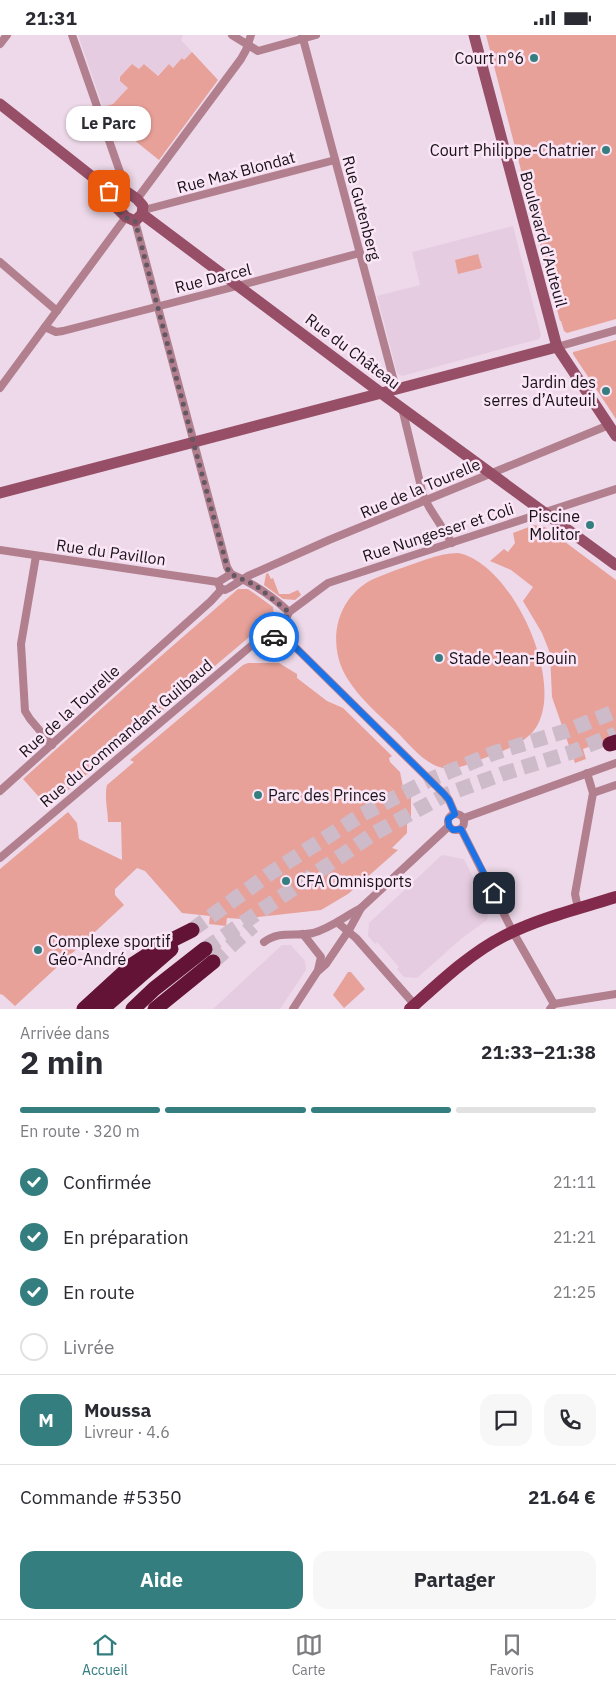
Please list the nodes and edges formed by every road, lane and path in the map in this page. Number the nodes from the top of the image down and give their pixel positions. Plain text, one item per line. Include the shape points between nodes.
1 (7, 35) edge
2 (72, 35) edge
3 (232, 35) edge
4 (251, 35) edge
5 (316, 35) edge
6 (474, 35) edge
7 (303, 37) edge
8 (0, 43) edge
9 (248, 45) junction
10 (0, 104) edge
11 (335, 160) junction
12 (122, 195) junction
13 (137, 199) junction
14 (137, 216) junction
15 (360, 253) junction
16 (0, 262) edge
17 (238, 286) junction
18 (157, 307) junction
19 (57, 311) junction
20 (45, 327) junction
21 (616, 330) edge
22 (557, 347) junction
23 (0, 388) edge
24 (396, 389) junction
25 (381, 393) junction
26 (402, 408) junction
27 (609, 425) junction
28 (616, 436) edge
29 (193, 441) junction
30 (491, 473) junction
31 (616, 489) edge
32 (0, 493) edge
33 (425, 501) junction
34 (545, 512) junction
35 (452, 543) junction
36 (0, 550) edge
37 (36, 556) junction
38 (616, 565) edge
39 (231, 574) junction
40 (242, 578) junction
41 (220, 585) junction
42 (289, 612) junction
43 (284, 624) junction
44 (274, 634) junction
45 (288, 640) junction
46 (52, 745) junction
47 (616, 763) edge
48 (587, 773) junction
49 (616, 785) edge
50 (0, 791) edge
51 (594, 793) junction
52 (455, 814) junction
53 (464, 818) junction
54 (449, 826) junction
55 (461, 829) junction
56 (0, 857) edge
57 (616, 897) edge
58 (361, 907) junction
59 (578, 908) junction
60 (338, 923) junction
61 (349, 930) junction
62 (513, 932) junction
63 (303, 935) junction
64 (264, 942) dead end
65 (317, 972) junction
66 (616, 994) edge
67 (552, 1006) edge
68 (412, 1007) edge
69 (84, 1009) edge
70 (102, 1009) edge
71 (133, 1009) edge
72 (155, 1009) edge
73 (293, 1009) edge

1 - 8 street
2 - 12 street
3 - 9 street
4 - 9 street
5 - 7 street
6 - 22 street, Boulevard d'Auteuil
7 - 9 street via 258,51
7 - 11 street, Rue Gutenberg
9 - 13 street via 241,59
10 - 12 street
11 - 14 street, Rue Max Blondat
11 - 15 street, Rue Gutenberg
12 - 13 street
12 - 14 street via 117,208
13 - 14 street via 143,206
14 - 17 street, Rue du Château
14 - 18 street
14 - 19 street
15 - 17 street, Rue Darcel
15 - 24 street, Rue Gutenberg
16 - 19 street
17 - 18 street, Rue Darcel
17 - 25 street, Rue du Château
18 - 20 street, Rue Darcel via 63,331
18 - 29 street
19 - 20 street
20 - 23 street
21 - 22 street
22 - 24 street
22 - 27 street, Boulevard d'Auteuil
24 - 25 street
25 - 26 street, Rue du Château
25 - 29 street
26 - 30 street, Rue du Château
26 - 33 street
27 - 28 street, Boulevard d'Auteuil
27 - 30 street, Rue de la Tourelle
29 - 32 street
29 - 39 street
30 - 33 street, Rue de la Tourelle
30 - 34 street, Rue du Château
31 - 34 street, Rue Nungesser et Coli
33 - 35 street
33 - 40 street, Rue de la Tourelle
34 - 35 street, Rue Nungesser et Coli
34 - 38 street, Rue du Château
35 - 42 street, Rue Nungesser et Coli via 328,583
36 - 37 street, Rue du Pavillon
37 - 41 street, Rue du Pavillon
37 - 46 street via 21,644 25,711
39 - 40 street
39 - 41 street
40 - 41 street, Rue de la Tourelle via 229,589
40 - 42 street
41 - 46 street, Rue de la Tourelle via 211,601
42 - 43 street
43 - 44 street, Rue du Commandant Guilbaud via 276,626
43 - 45 street via 292,632
44 - 45 street via 279,641
44 - 56 street, Rue du Commandant Guilbaud via 251,646
45 - 52 street via 444,794
46 - 50 street, Rue de la Tourelle
47 - 48 street
48 - 51 street
48 - 53 street
49 - 51 street
51 - 59 street via 575,894
52 - 53 street
52 - 54 street via 448,819
53 - 55 street
54 - 55 street via 453,830
54 - 58 street
55 - 62 street
57 - 59 main road
58 - 60 street
58 - 61 street
59 - 62 main road
60 - 61 street
60 - 63 street
61 - 65 street
61 - 68 street
62 - 67 street
62 - 68 main road via 479,951
63 - 64 street via 277,935
63 - 65 street via 321,957
65 - 73 street
66 - 67 street
69 - 70 highway via 132,965 192,929
71 - 72 highway via 154,989 209,956

